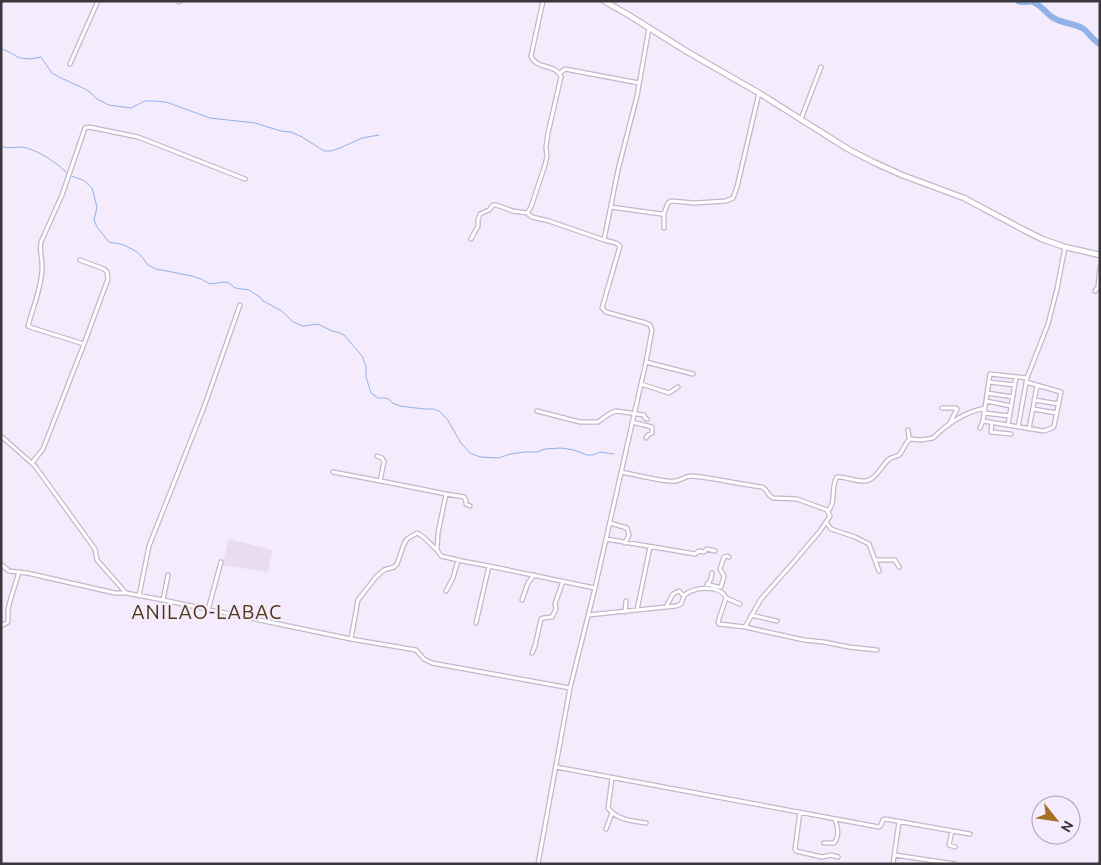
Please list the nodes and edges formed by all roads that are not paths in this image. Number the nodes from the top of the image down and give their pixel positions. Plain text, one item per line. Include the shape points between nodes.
1 (98, 1) edge
2 (543, 1) edge
3 (604, 1) edge
4 (649, 28) junction
5 (70, 64) dead end
6 (821, 66) dead end
7 (560, 73) junction
8 (639, 83) junction
9 (759, 93) junction
10 (801, 119) junction
11 (245, 179) dead end
12 (610, 206) junction
13 (526, 212) junction
14 (664, 213) junction
15 (664, 228) dead end
16 (471, 239) dead end
17 (604, 240) junction
18 (1064, 247) junction
19 (1100, 255) edge
20 (80, 260) dead end
21 (1100, 267) edge
22 (1095, 291) dead end
23 (240, 305) dead end
24 (84, 344) junction
25 (646, 362) junction
26 (693, 374) dead end
27 (1016, 377) junction
28 (1027, 380) junction
29 (989, 382) junction
30 (641, 384) junction
31 (1015, 385) junction
32 (1037, 386) junction
33 (678, 387) dead end
34 (987, 393) junction
35 (1013, 397) junction
36 (1034, 400) junction
37 (986, 402) junction
38 (1059, 404) junction
39 (1012, 406) junction
40 (942, 408) dead end
41 (985, 408) junction
42 (1033, 409) junction
43 (537, 411) dead end
44 (984, 413) junction
45 (1057, 413) junction
46 (635, 414) junction
47 (1010, 416) junction
48 (647, 418) dead end
49 (983, 421) junction
50 (634, 423) junction
51 (992, 423) junction
52 (950, 424) junction
53 (1008, 426) junction
54 (1018, 427) junction
55 (980, 428) dead end
56 (1029, 429) junction
57 (908, 430) dead end
58 (1011, 434) dead end
59 (1, 436) edge
60 (646, 438) dead end
61 (910, 439) junction
62 (377, 456) dead end
63 (32, 463) junction
64 (333, 472) dead end
65 (621, 472) junction
66 (380, 481) junction
67 (446, 494) junction
68 (470, 506) dead end
69 (828, 511) junction
70 (826, 522) junction
71 (610, 523) junction
72 (606, 540) junction
73 (624, 542) junction
74 (650, 547) junction
75 (437, 550) junction
76 (716, 551) dead end
77 (730, 557) dead end
78 (458, 560) junction
79 (876, 560) junction
80 (221, 562) dead end
81 (1, 564) edge
82 (489, 566) junction
83 (899, 567) dead end
84 (879, 570) dead end
85 (9, 571) junction
86 (19, 572) junction
87 (168, 574) dead end
88 (712, 574) dead end
89 (534, 575) junction
90 (18, 578) junction
91 (563, 581) junction
92 (706, 586) junction
93 (595, 588) junction
94 (446, 591) dead end
95 (126, 593) junction
96 (139, 596) junction
97 (684, 596) junction
98 (726, 598) junction
99 (163, 600) junction
100 (522, 600) dead end
101 (626, 601) dead end
102 (740, 604) dead end
103 (666, 607) junction
104 (208, 610) junction
105 (637, 610) junction
106 (624, 612) junction
107 (588, 615) junction
108 (751, 615) junction
109 (777, 621) dead end
110 (476, 623) dead end
111 (1, 626) edge
112 (745, 627) junction
113 (351, 638) junction
114 (877, 650) dead end
115 (532, 653) dead end
116 (570, 688) junction
117 (556, 767) junction
118 (612, 778) junction
119 (800, 812) junction
120 (612, 813) junction
121 (835, 819) junction
122 (899, 822) junction
123 (646, 823) dead end
124 (606, 829) dead end
125 (952, 831) junction
126 (970, 834) dead end
127 (824, 843) dead end
128 (955, 847) dead end
129 (895, 855) junction
130 (838, 857) dead end
131 (917, 858) junction
132 (944, 863) edge
133 (538, 864) edge
134 (893, 864) edge
135 (916, 864) edge
136 (955, 864) edge

1 - 5 street
2 - 7 street via 531,56 536,64
3 - 4 street
4 - 8 street
4 - 9 street
6 - 10 street
7 - 8 street via 565,69
7 - 13 street via 545,165
8 - 12 street
9 - 10 street
9 - 14 street via 733,198 704,203 671,201
10 - 18 street via 873,162 964,198
11 - 24 street via 138,137 85,128 68,178 40,242 41,283 28,326
12 - 14 street
12 - 17 street
13 - 16 street via 493,206 480,214
13 - 17 street via 532,217
14 - 15 street
17 - 25 street via 620,246 602,308 650,325 652,330
18 - 19 street
18 - 28 street via 1048,324
20 - 24 street via 104,269 108,279
21 - 22 street
23 - 96 street via 149,546
24 - 63 street via 43,449
25 - 26 street
25 - 30 street
27 - 28 street
27 - 29 street via 990,374
27 - 31 street
28 - 32 street
28 - 54 street
29 - 31 street
29 - 34 street
30 - 33 street via 669,393
30 - 46 street
31 - 35 street
32 - 36 street
32 - 38 street via 1060,391
34 - 35 street
34 - 37 street
35 - 39 street
36 - 38 street
36 - 42 street
37 - 39 street
37 - 41 street
38 - 45 street
39 - 47 street
40 - 52 street via 957,409
41 - 44 street
41 - 52 street via 969,412
42 - 45 street
42 - 56 street
43 - 46 street via 580,422 598,422 616,411
44 - 47 street
44 - 49 street
45 - 56 street via 1052,428 1044,431
46 - 48 street
46 - 50 street
47 - 53 street
49 - 51 street
49 - 55 street
50 - 60 street via 652,427 652,433
50 - 65 street
51 - 53 street
51 - 58 street via 991,432
52 - 61 street via 933,438
53 - 54 street
54 - 56 street
57 - 61 street
59 - 63 street
61 - 69 street via 899,454 890,458 868,481 837,477 832,506
62 - 66 street via 384,462
63 - 95 street via 95,549 97,560
64 - 66 street
65 - 69 street via 670,481 686,476 721,479 762,487 773,498 797,499
65 - 71 street
66 - 67 street
67 - 68 street via 464,497
67 - 75 street
69 - 70 street via 830,516
70 - 79 street via 831,529 869,544
70 - 108 street
71 - 72 street
71 - 73 street via 628,528
72 - 73 street
72 - 93 street
73 - 74 street
74 - 76 street via 695,554 707,549
74 - 105 street
75 - 78 street via 442,556
75 - 113 street via 420,534 407,539 397,564 376,577 358,600
77 - 92 street via 724,557 720,567 724,576 721,587
78 - 82 street
78 - 94 street
79 - 83 street via 895,560
79 - 84 street
80 - 104 street
81 - 85 street
82 - 89 street
82 - 110 street
85 - 86 street
85 - 90 street
86 - 90 street
86 - 95 street
87 - 99 street
88 - 92 street
89 - 91 street
89 - 100 street
90 - 111 street via 10,601 8,622
91 - 93 street
91 - 115 street via 552,617 541,619
92 - 97 street
92 - 98 street
93 - 107 street
95 - 96 street
96 - 99 street
97 - 103 street via 680,605
97 - 103 street via 679,591 673,594
98 - 102 street
98 - 112 street via 718,622
99 - 104 street
101 - 106 street
103 - 105 street
104 - 113 street
105 - 106 street
106 - 107 street
107 - 116 street
108 - 109 street
108 - 112 street
112 - 114 street via 804,640
113 - 116 street via 416,650 432,663
116 - 117 street
117 - 118 street
117 - 133 street
118 - 119 street
118 - 120 street via 608,808
119 - 121 street
119 - 130 street via 796,851
120 - 123 street
120 - 124 street
121 - 122 street via 879,827 885,819
121 - 127 street via 838,828 836,840
122 - 125 street
122 - 129 street
125 - 126 street
125 - 128 street via 949,845
129 - 131 street
129 - 134 street
131 - 132 street
131 - 135 street
132 - 136 street

